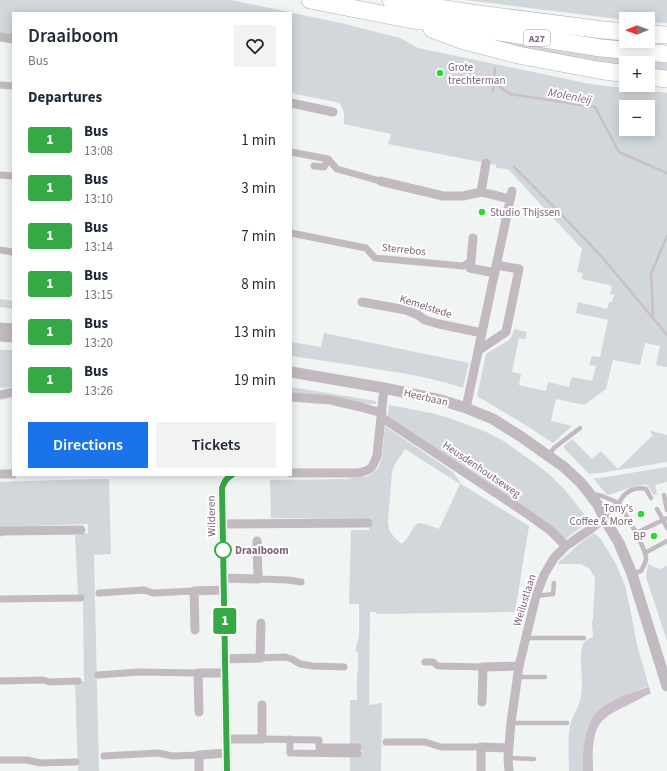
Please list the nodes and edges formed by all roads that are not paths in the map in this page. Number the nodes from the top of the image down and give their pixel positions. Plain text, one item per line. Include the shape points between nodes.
1 (310, 0) edge
2 (391, 0) edge
3 (408, 19) junction
4 (619, 31) edge
5 (655, 34) edge
6 (667, 35) edge
7 (0, 37) edge
8 (12, 39) edge
9 (667, 54) edge
10 (619, 73) edge
11 (655, 78) edge
12 (667, 79) edge
13 (0, 85) edge
14 (12, 86) edge
15 (292, 103) edge
16 (333, 112) dead end
17 (292, 152) edge
18 (328, 160) junction
19 (486, 163) dead end
20 (314, 166) dead end
21 (0, 175) edge
22 (12, 176) edge
23 (380, 181) joint
24 (481, 192) junction
25 (292, 233) edge
26 (473, 238) dead end
27 (0, 250) edge
28 (12, 252) edge
29 (471, 261) junction
30 (496, 269) junction
31 (362, 302) dead end
32 (0, 328) edge
33 (12, 329) edge
34 (482, 333) junction
35 (0, 336) edge
36 (12, 337) edge
37 (479, 350) junction
38 (292, 372) edge
39 (384, 388) junction
40 (12, 392) edge
41 (0, 395) edge
42 (292, 397) edge
43 (466, 408) junction
44 (381, 415) junction
45 (580, 428) dead end
46 (548, 456) junction
47 (292, 473) edge
48 (0, 474) edge
49 (12, 474) edge
50 (226, 476) edge
51 (589, 493) junction
52 (664, 495) dead end
53 (651, 498) dead end
54 (619, 503) junction
55 (657, 509) dead end
56 (667, 510) edge
57 (604, 518) junction
58 (665, 519) edge
59 (368, 523) dead end
60 (223, 524) junction
61 (667, 528) edge
62 (81, 530) dead end
63 (0, 532) edge
64 (636, 534) junction
65 (258, 541) dead end
66 (667, 541) edge
67 (566, 546) junction
68 (645, 553) junction
69 (632, 574) junction
70 (224, 578) junction
71 (258, 579) junction
72 (301, 582) dead end
73 (554, 583) dead end
74 (224, 590) junction
75 (194, 591) junction
76 (99, 593) dead end
77 (536, 596) junction
78 (82, 598) dead end
79 (0, 600) edge
80 (261, 623) dead end
81 (195, 630) dead end
82 (525, 638) junction
83 (584, 638) dead end
84 (260, 658) junction
85 (225, 659) junction
86 (425, 662) dead end
87 (519, 666) junction
88 (344, 667) dead end
89 (482, 667) junction
90 (198, 673) junction
91 (225, 673) junction
92 (98, 675) dead end
93 (518, 677) junction
94 (546, 677) dead end
95 (0, 681) edge
96 (78, 681) dead end
97 (667, 686) edge
98 (482, 702) dead end
99 (262, 705) dead end
100 (199, 712) dead end
101 (511, 723) junction
102 (567, 723) dead end
103 (226, 739) junction
104 (262, 739) junction
105 (290, 739) junction
106 (386, 742) dead end
107 (482, 747) junction
108 (509, 748) junction
109 (227, 753) junction
110 (199, 755) junction
111 (104, 756) dead end
112 (508, 758) junction
113 (534, 759) dead end
114 (0, 760) edge
115 (76, 762) dead end
116 (200, 771) edge
117 (227, 771) edge
118 (481, 771) edge
119 (509, 771) edge

1 - 3 highway, A27
2 - 4 highway, A27
3 - 9 highway, A27 via 601,48
3 - 10 highway, A27 via 461,40 518,54
5 - 6 highway
7 - 8 street
11 - 12 highway
13 - 14 street
15 - 16 street
17 - 18 street
18 - 20 street via 324,167
18 - 23 street via 337,169
19 - 24 street
21 - 22 street
23 - 24 street via 443,196 464,196
24 - 30 street via 511,195
25 - 29 street, Sterrebos via 366,248 375,258 463,266
26 - 29 street
27 - 28 street
29 - 30 street via 470,268
30 - 34 street
30 - 37 street via 519,269 506,332
31 - 34 street, Kemelstede via 406,310 425,320
32 - 33 street
34 - 37 street
35 - 36 street
37 - 43 street
38 - 39 street, Heerbaan
39 - 43 street, Heerbaan
39 - 44 street
40 - 41 street
42 - 44 street, Heusdenhoutseweg via 330,400 361,407
43 - 46 street, Heerbaan via 493,419
44 - 47 street via 377,456 373,466 367,471
44 - 67 street, Heusdenhoutseweg via 529,515
45 - 46 lane via 554,448
46 - 51 street, Heerbaan via 564,467
46 - 57 street, Heerbaan via 593,509
48 - 49 street
50 - 60 street, Wilderen via 222,488
51 - 54 lane
51 - 57 street, Heerbaan
52 - 56 lane
53 - 54 lane via 646,489 642,488 628,491
54 - 57 lane via 611,508
54 - 64 lane
55 - 58 lane
57 - 67 street, Weilustlaan
57 - 69 street, Heerbaan via 619,543
58 - 61 lane
58 - 64 lane
59 - 60 street
60 - 70 street, Wilderen
62 - 63 street
64 - 68 lane
65 - 71 street
66 - 68 lane
67 - 77 street, Weilustlaan via 554,558
68 - 69 lane via 646,560 641,571
69 - 97 street, Heerbaan
70 - 71 street
70 - 74 street, Wilderen
71 - 72 street
73 - 77 lane via 554,594
74 - 75 street
74 - 85 street, Wilderen
75 - 76 street via 153,593 144,590
75 - 81 street
77 - 82 street, Weilustlaan
78 - 79 street
80 - 84 street
82 - 83 lane
82 - 87 street, Weilustlaan
84 - 85 street
84 - 88 street via 285,657 300,664
85 - 91 street, Wilderen
86 - 89 street via 433,662 438,666
87 - 89 street
87 - 93 street, Weilustlaan
89 - 98 street
90 - 91 street
90 - 92 street via 138,672
90 - 100 street
91 - 103 street, Wilderen
93 - 94 lane
93 - 101 street, Weilustlaan
95 - 96 street
99 - 104 street
101 - 102 lane
101 - 108 street, Weilustlaan
103 - 104 street
103 - 109 street, Wilderen
104 - 105 street
105 - 105 street via 319,740 319,747 358,750 290,753
106 - 107 street via 425,742 441,747
107 - 108 street
107 - 118 street
108 - 112 street, Weilustlaan
109 - 110 street
109 - 117 street, Wilderen
110 - 111 street via 172,756 158,753
110 - 116 street
112 - 113 lane
112 - 119 street, Weilustlaan
114 - 115 street

